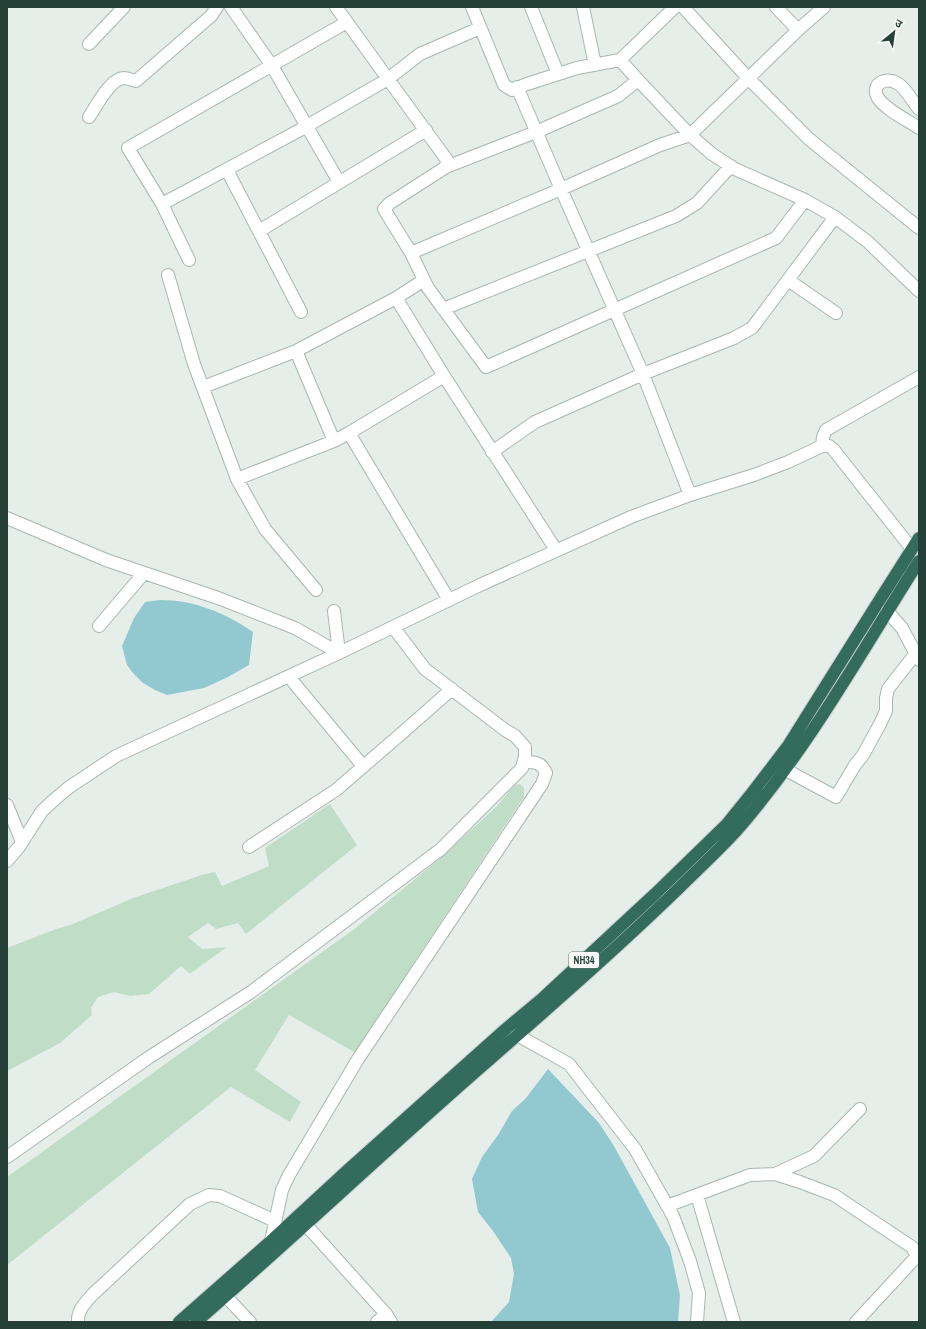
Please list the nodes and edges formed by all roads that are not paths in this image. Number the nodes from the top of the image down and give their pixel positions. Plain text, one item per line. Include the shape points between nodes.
1 (124, 7) edge
2 (217, 7) edge
3 (231, 7) edge
4 (336, 7) edge
5 (472, 7) edge
6 (531, 7) edge
7 (583, 7) edge
8 (675, 7) edge
9 (683, 7) edge
10 (776, 7) edge
11 (824, 7) edge
12 (347, 22) junction
13 (480, 28) junction
14 (798, 30) junction
15 (89, 44) dead end
16 (620, 60) junction
17 (595, 65) junction
18 (272, 66) junction
19 (558, 74) junction
20 (748, 78) junction
21 (388, 79) junction
22 (638, 80) junction
23 (517, 88) junction
24 (919, 109) edge
25 (89, 117) dead end
26 (306, 126) junction
27 (919, 128) edge
28 (426, 130) junction
29 (536, 132) junction
30 (690, 135) junction
31 (731, 166) junction
32 (446, 168) junction
33 (227, 170) junction
34 (339, 182) junction
35 (561, 189) junction
36 (805, 200) junction
37 (162, 204) junction
38 (835, 217) junction
39 (919, 228) edge
40 (259, 231) junction
41 (589, 251) junction
42 (411, 253) junction
43 (189, 260) dead end
44 (168, 275) dead end
45 (424, 280) junction
46 (788, 280) junction
47 (919, 291) edge
48 (396, 298) junction
49 (443, 309) junction
50 (616, 310) junction
51 (300, 312) dead end
52 (836, 313) dead end
53 (296, 351) junction
54 (643, 374) junction
55 (444, 376) junction
56 (919, 377) edge
57 (202, 387) junction
58 (349, 434) junction
59 (334, 441) junction
60 (822, 446) junction
61 (492, 452) junction
62 (236, 479) junction
63 (690, 495) junction
64 (7, 518) edge
65 (919, 538) edge
66 (912, 549) junction
67 (556, 550) junction
68 (919, 561) edge
69 (144, 573) junction
70 (316, 590) dead end
71 (449, 600) junction
72 (334, 611) dead end
73 (887, 611) junction
74 (99, 626) dead end
75 (393, 627) junction
76 (339, 653) junction
77 (917, 657) edge
78 (290, 676) junction
79 (452, 689) junction
80 (524, 762) junction
81 (775, 764) junction
82 (364, 766) junction
83 (786, 770) junction
84 (7, 805) edge
85 (22, 842) junction
86 (249, 847) dead end
87 (7, 861) edge
88 (512, 1032) junction
89 (860, 1110) dead end
90 (7, 1157) edge
91 (775, 1174) junction
92 (697, 1196) junction
93 (667, 1206) junction
94 (275, 1221) junction
95 (306, 1225) junction
96 (271, 1241) junction
97 (918, 1257) edge
98 (222, 1292) junction
99 (384, 1319) edge
100 (78, 1322) edge
101 (179, 1322) edge
102 (196, 1322) edge
103 (250, 1322) edge
104 (697, 1322) edge
105 (734, 1322) edge
106 (856, 1322) edge

1 - 15 street
2 - 25 street via 211,16 136,80 118,79 111,84
3 - 18 street
4 - 12 street
5 - 13 street
6 - 19 street
7 - 17 street
8 - 16 street
9 - 20 street
10 - 14 street
11 - 14 street
12 - 18 street
12 - 21 street
13 - 21 street via 420,54
13 - 23 street via 504,85 512,90
14 - 20 street
16 - 17 street
16 - 22 street
17 - 19 street
18 - 26 street
18 - 37 street via 128,148
19 - 23 street
20 - 30 street
20 - 39 street via 809,138
21 - 26 street
21 - 28 street
22 - 29 street via 618,96
22 - 30 street
23 - 29 street
24 - 27 street via 896,82 885,80 877,87 876,94 881,101
26 - 33 street
26 - 34 street
28 - 32 street via 448,160
28 - 34 street
29 - 32 street
29 - 35 street
30 - 31 street
30 - 35 street via 660,144
31 - 36 street
31 - 41 street via 697,203 676,216
32 - 42 street via 384,209
33 - 37 street
33 - 40 street
34 - 40 street
35 - 41 street
35 - 42 street
36 - 38 street
36 - 50 street via 776,238
37 - 43 street
38 - 46 street
38 - 47 street via 868,242
40 - 51 street
41 - 49 street
41 - 50 street
42 - 45 street
44 - 57 street
45 - 48 street
45 - 49 street
46 - 52 street
46 - 54 street via 752,328 734,338
48 - 53 street
48 - 55 street
49 - 50 street via 486,367
50 - 54 street
53 - 57 street
53 - 59 street
54 - 61 street via 535,422
54 - 63 street
55 - 58 street
55 - 61 street
56 - 60 street via 826,430
57 - 62 street
58 - 59 street
58 - 71 street
59 - 62 street
60 - 63 street via 754,475
60 - 66 street via 833,449
61 - 67 street
62 - 70 street via 265,529
63 - 67 street via 631,517
64 - 69 street via 106,560
65 - 66 highway, NH34
66 - 81 highway, NH34 via 793,740
67 - 71 street
68 - 73 highway, NH34
69 - 74 street
69 - 76 street via 295,628
71 - 75 street
72 - 76 street
73 - 77 street via 902,628
73 - 83 highway, NH34 via 835,697
75 - 76 street
75 - 79 street via 426,669
76 - 78 street
77 - 83 street via 888,689 886,711 880,724 836,797
78 - 82 street
78 - 85 street via 116,756 54,799 42,811
79 - 80 street via 515,736 525,747
79 - 82 street
80 - 90 street via 522,768 441,849 251,992 148,1058
80 - 94 street via 535,762 543,766 546,773 542,784 358,1059 289,1175 282,1190
81 - 83 street
81 - 88 highway, NH34 via 727,824 543,998
82 - 86 street via 336,790
83 - 88 highway, NH34 via 736,832 636,930
84 - 85 street
85 - 87 street
88 - 93 street via 569,1064 635,1148
88 - 95 highway, NH34 via 441,1102
88 - 96 highway, NH34 via 348,1170
89 - 91 street via 814,1156
91 - 92 street via 750,1175
91 - 97 street via 834,1195 912,1246
92 - 93 street
92 - 105 street
93 - 104 street via 690,1261 699,1293
94 - 96 street
94 - 100 street via 220,1196 209,1195 190,1204 93,1294 81,1308 77,1317
95 - 98 highway, NH34
95 - 99 street
96 - 98 highway, NH34
97 - 106 street
98 - 101 highway, NH34
98 - 102 highway, NH34
98 - 103 street

